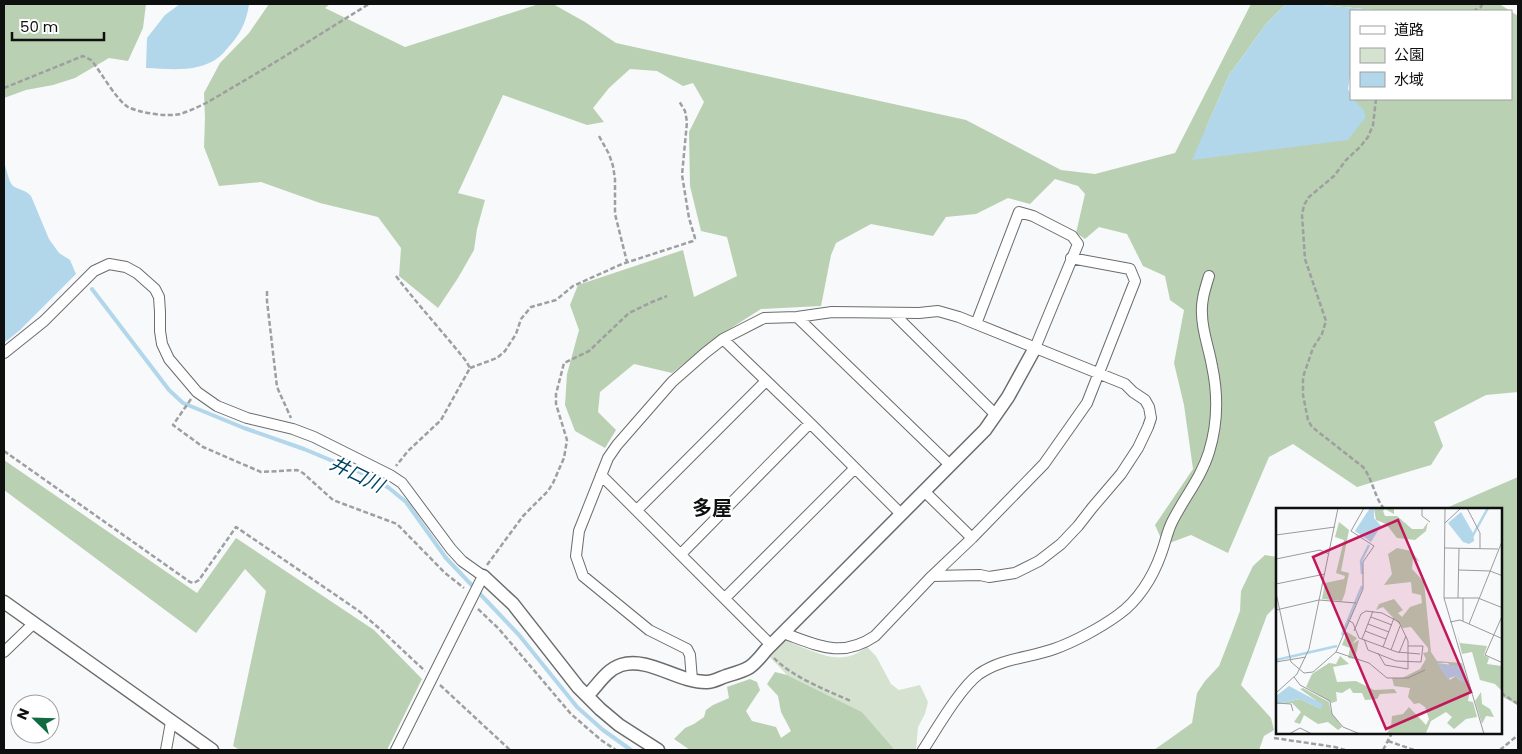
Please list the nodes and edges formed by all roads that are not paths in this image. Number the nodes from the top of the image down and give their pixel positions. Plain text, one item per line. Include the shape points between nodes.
1 (1071, 258) junction
2 (1209, 276) dead end
3 (893, 313) junction
4 (797, 317) junction
5 (976, 324) junction
6 (723, 339) junction
7 (1035, 348) junction
8 (4, 354) edge
9 (1099, 374) junction
10 (766, 381) junction
11 (996, 415) junction
12 (810, 423) junction
13 (950, 465) junction
14 (855, 468) junction
15 (601, 475) junction
16 (924, 491) junction
17 (637, 510) junction
18 (901, 514) junction
19 (972, 538) junction
20 (681, 554) junction
21 (483, 576) junction
22 (932, 576) junction
23 (725, 598) junction
24 (4, 602) edge
25 (33, 624) junction
26 (783, 633) junction
27 (769, 647) junction
28 (4, 652) edge
29 (692, 680) junction
30 (587, 696) junction
31 (171, 722) junction
32 (166, 750) edge
33 (212, 750) edge
34 (396, 750) edge
35 (658, 750) edge
36 (923, 750) edge

1 - 5 street via 1078,244 1072,236 1020,212
1 - 7 street
1 - 9 street via 1130,269 1135,281
2 - 36 street via 1202,313 1216,385 1214,430 1202,471 1171,524 1162,554 1149,579 1124,610 1101,626 1054,649 1005,661 978,675 957,699
3 - 4 street via 832,312
3 - 5 street via 938,311
3 - 11 street
4 - 6 street via 764,318
4 - 13 street
5 - 7 street
6 - 10 street
6 - 15 street via 672,382 641,416 612,452
7 - 9 street
7 - 11 street
8 - 21 street via 44,321 94,271 109,264 126,267 155,289 159,297 162,344 169,359 197,391 217,406 247,418 293,428 390,475 402,483 451,550
9 - 19 street via 1087,403 1044,464
9 - 22 street via 1126,384 1144,399 1150,409 1151,418 1138,448 1121,474 1061,544 1028,568 989,577
10 - 12 street
10 - 17 street
11 - 13 street
12 - 14 street
12 - 20 street
13 - 16 street
14 - 18 street
14 - 23 street
15 - 17 street
15 - 29 street via 579,531 576,556 583,576 649,630 687,649
16 - 18 street
16 - 19 street
17 - 20 street
18 - 26 street
19 - 22 street
20 - 23 street
21 - 30 street via 513,604
21 - 34 street
22 - 26 street via 875,636 859,646 825,648
23 - 27 street
24 - 25 street
25 - 28 street
25 - 31 street
26 - 27 street
27 - 29 street via 748,669 708,682
29 - 30 street via 645,665 626,664 610,671
30 - 35 street via 619,725
31 - 32 street
31 - 33 street

